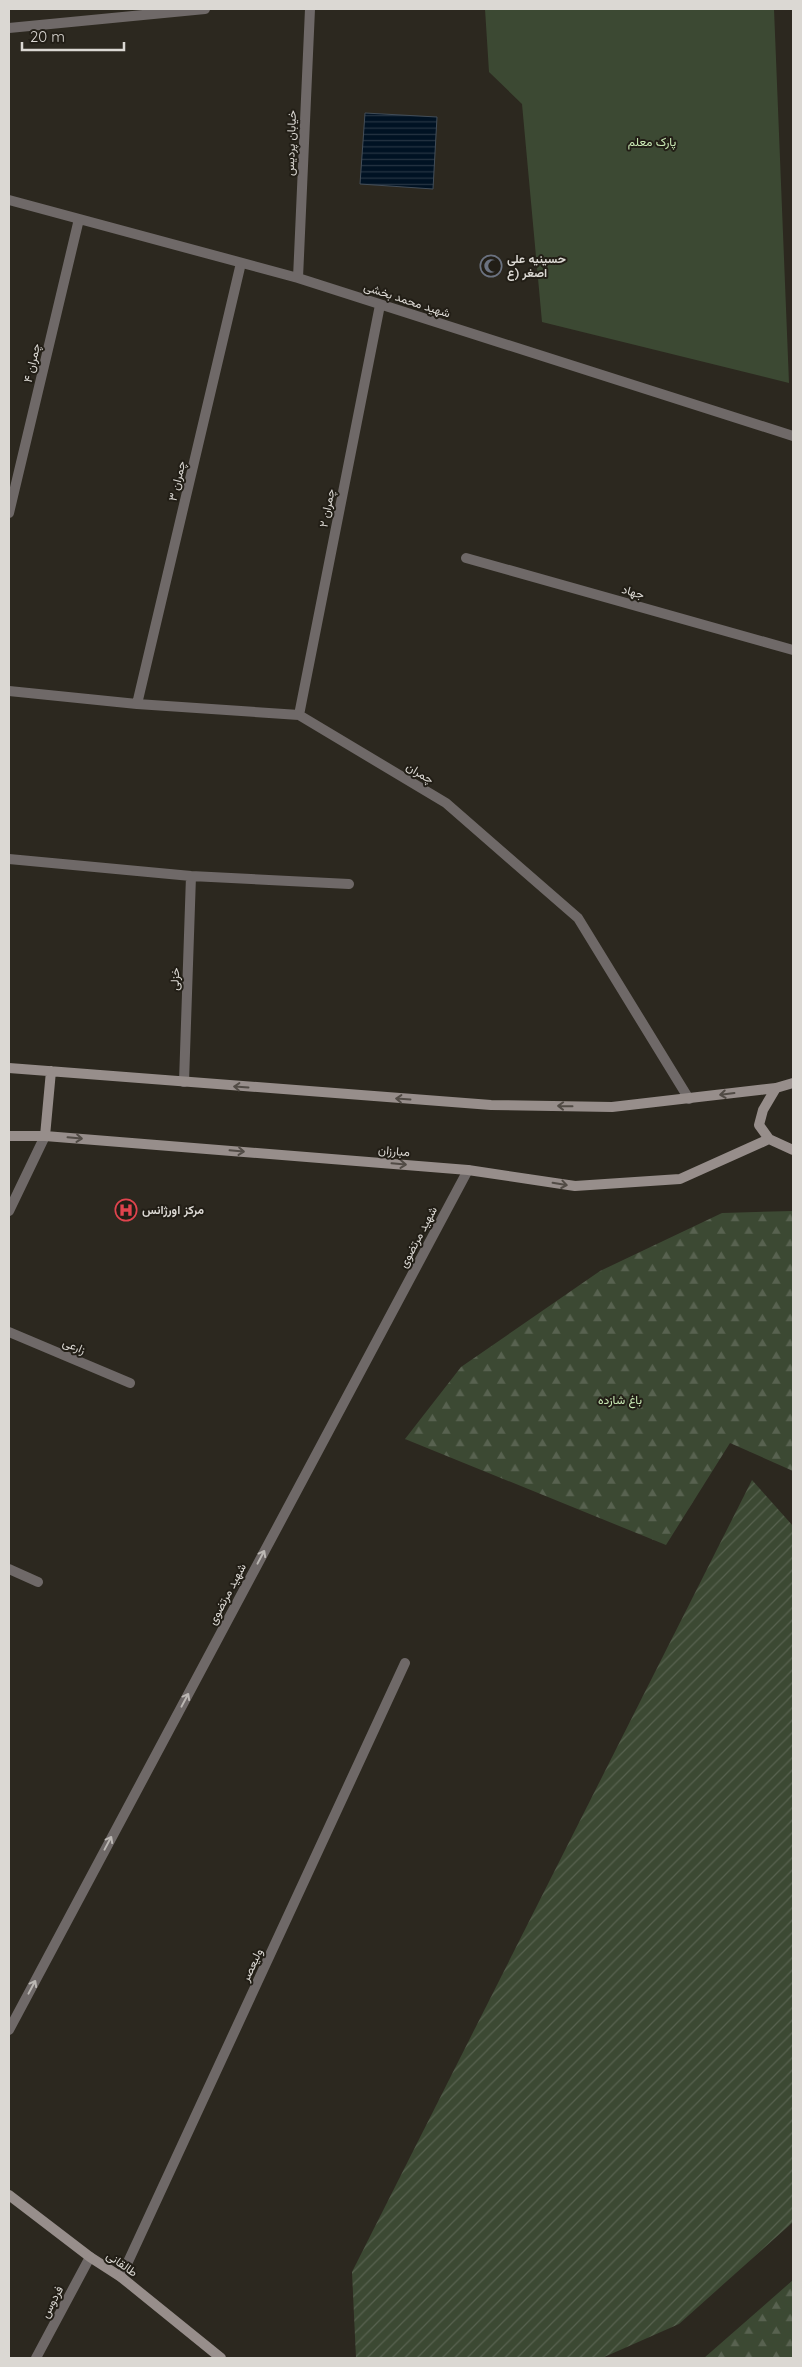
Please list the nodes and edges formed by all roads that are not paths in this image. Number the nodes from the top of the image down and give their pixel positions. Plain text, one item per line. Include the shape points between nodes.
1 (205, 9) edge
2 (310, 9) edge
3 (9, 28) edge
4 (9, 200) edge
5 (79, 219) junction
6 (241, 263) junction
7 (298, 278) junction
8 (380, 305) junction
9 (793, 436) edge
10 (9, 513) edge
11 (466, 558) dead end
12 (793, 650) edge
13 (9, 691) edge
14 (137, 704) junction
15 (299, 715) junction
16 (9, 858) edge
17 (191, 876) junction
18 (349, 884) dead end
19 (9, 1068) edge
20 (51, 1071) junction
21 (184, 1082) junction
22 (793, 1083) edge
23 (776, 1088) junction
24 (689, 1098) junction
25 (9, 1136) edge
26 (45, 1136) junction
27 (769, 1139) junction
28 (793, 1150) edge
29 (468, 1170) junction
30 (9, 1211) edge
31 (9, 1332) edge
32 (130, 1383) dead end
33 (9, 1569) edge
34 (38, 1582) dead end
35 (405, 1663) dead end
36 (9, 2030) edge
37 (9, 2195) edge
38 (90, 2257) junction
39 (121, 2277) junction
40 (220, 2357) edge
41 (36, 2358) edge

1 - 3 street
2 - 7 street, خیابان پردیس
4 - 5 street, شهید محمد بخشی
5 - 6 street, شهید محمد بخشی
5 - 10 street, چمران ۴
6 - 7 street, شهید محمد بخشی
6 - 14 street, چمران ۳
7 - 8 street, شهید محمد بخشی
8 - 9 street, شهید محمد بخشی
8 - 15 street, چمران ۲
11 - 12 street, جهاد
13 - 14 street, چمران
14 - 15 street, چمران
15 - 24 street, چمران via 446,803 578,918
16 - 17 street
17 - 18 street
17 - 21 street, خزلی
19 - 20 street
20 - 21 street
20 - 26 street
24 -> 21 street via 612,1107 492,1105
22 - 23 street
23 -> 24 street
23 - 27 street via 763,1110 759,1125
25 - 26 street, مبارزان
26 -> 29 street, مبارزان
26 - 30 street
27 - 28 street
29 -> 27 street, مبارزان via 575,1186 680,1178
36 -> 29 street, شهید مرتضوی
31 - 32 street, زارعی
33 - 34 street
35 - 39 street, ولیعصر
37 - 38 street, طالقانی
38 - 39 street, طالقانی
38 - 41 street, فردوس
39 - 40 street, طالقانی

